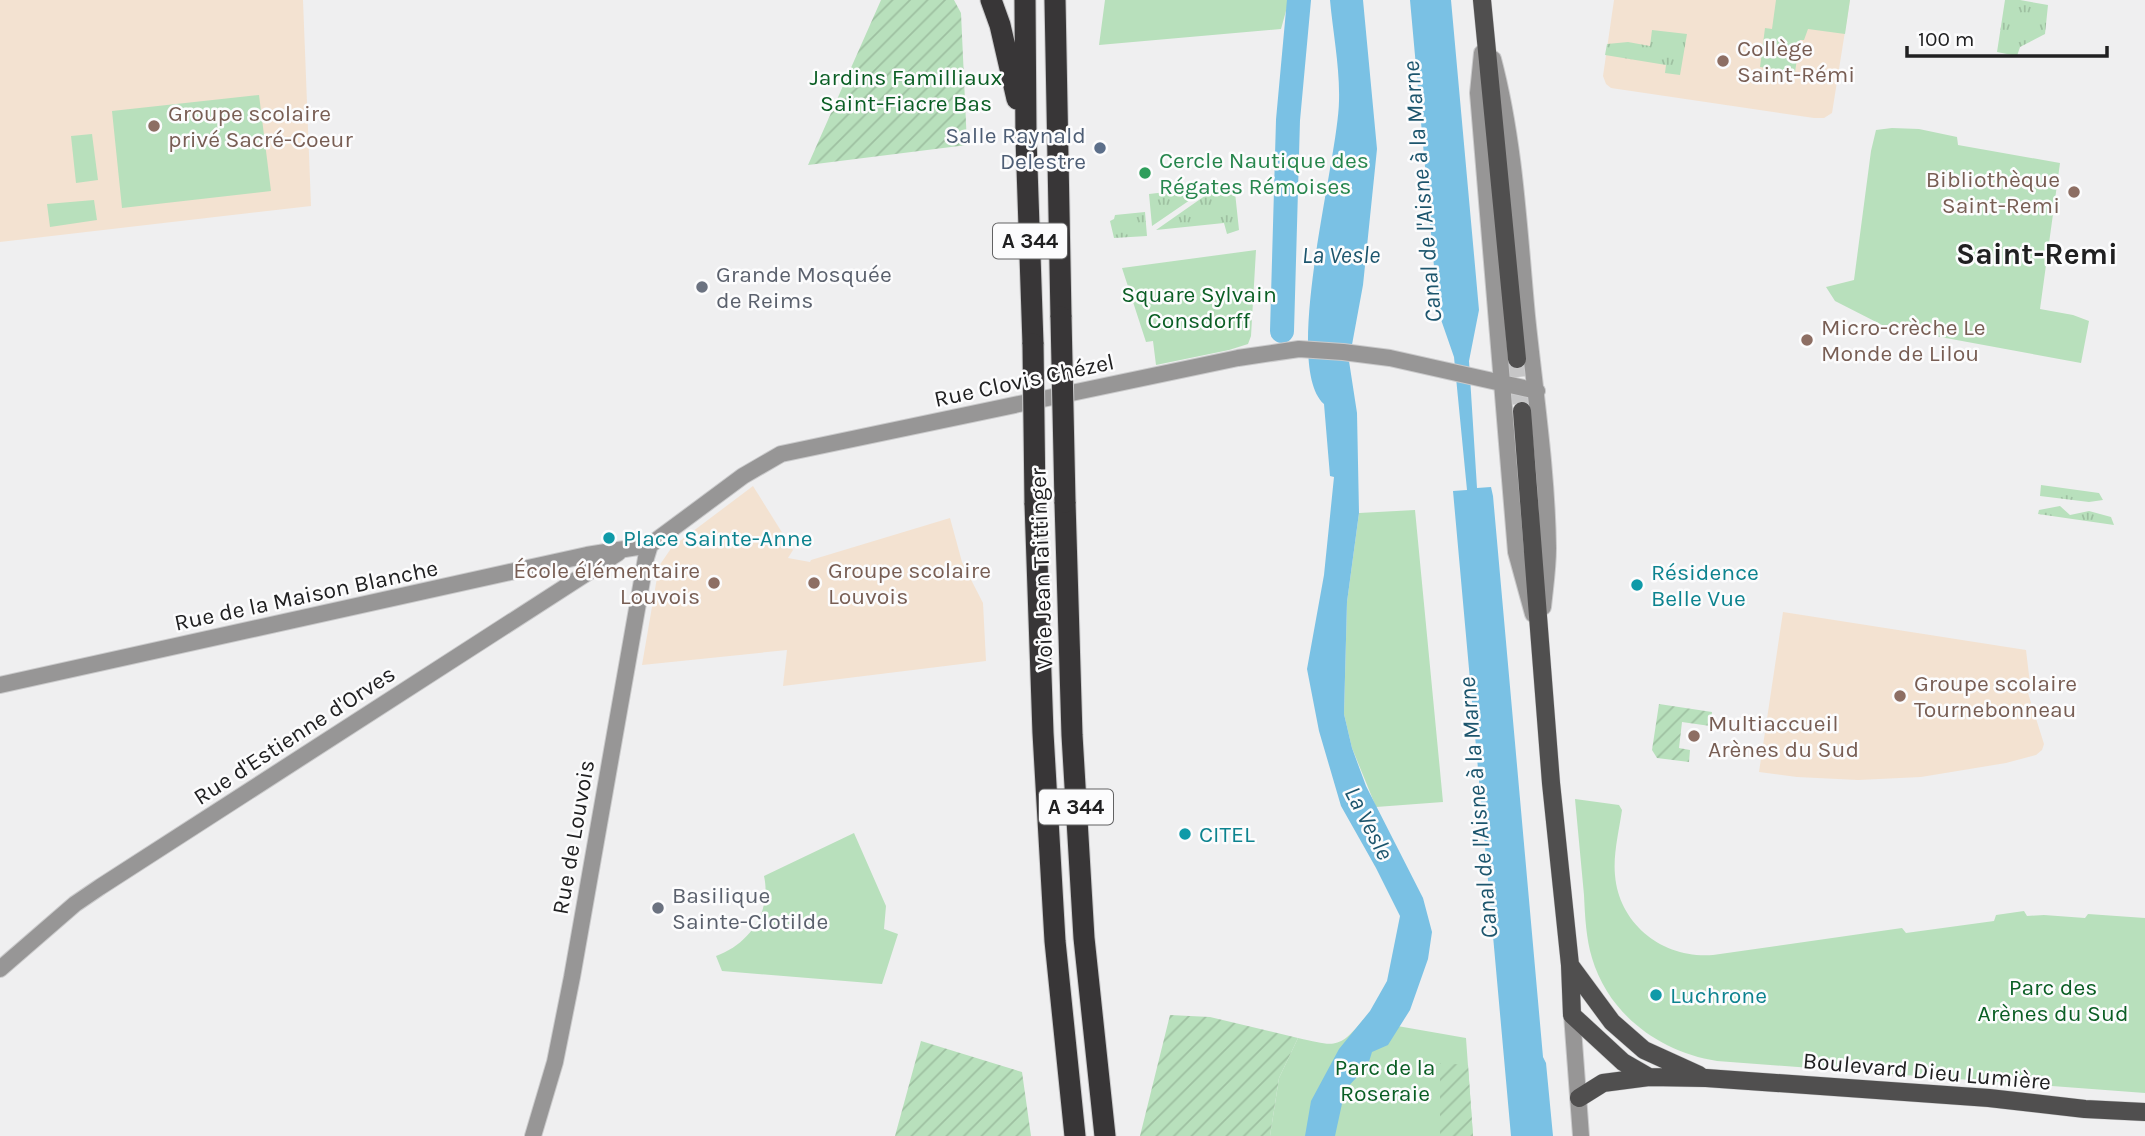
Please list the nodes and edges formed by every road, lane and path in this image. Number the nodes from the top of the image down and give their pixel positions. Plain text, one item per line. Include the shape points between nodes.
1 (991, 0) edge
2 (1025, 0) edge
3 (1055, 0) edge
4 (1482, 0) edge
5 (1485, 27) junction
6 (1026, 138) junction
7 (1517, 359) tunnel mouth
8 (1498, 381) junction
9 (1537, 391) junction
10 (1522, 411) tunnel mouth
11 (650, 545) junction
12 (621, 551) junction
13 (1540, 640) junction
14 (0, 685) edge
15 (1570, 965) junction
16 (0, 970) edge
17 (1572, 1015) junction
18 (1649, 1077) junction
19 (1706, 1077) junction
20 (1579, 1098) junction
21 (2145, 1112) edge
22 (533, 1136) edge
23 (1075, 1136) edge
24 (1105, 1136) edge
25 (1581, 1136) edge

1 - 6 highway
2 - 6 highway, Voie Jean Taittinger / A 344
3 - 24 highway, Voie Jean Taittinger / A 344, bridge via 1072,734 1083,924
4 - 5 main road
5 - 7 main road
5 - 8 street via 1478,93
5 - 9 street via 1501,90
6 - 23 highway, Voie Jean Taittinger / A 344, bridge via 1043,733
8 - 9 street, Rue Clovis Chézel
8 - 11 street, Rue Clovis Chézel via 1390,358 1299,349 1205,365 781,454 743,476
8 - 13 street via 1516,552
9 - 13 street via 1548,550
10 - 13 main road
11 - 12 street, Rue de la Maison Blanche
11 - 22 street, Rue de Louvois via 572,977 555,1062
12 - 14 street, Rue de la Maison Blanche
12 - 16 street, Rue d'Estienne d'Orves via 92,892
13 - 15 main road
15 - 17 main road
15 - 19 main road via 1612,1022 1644,1050
17 - 18 main road via 1623,1062
17 - 20 street
18 - 19 main road, Boulevard Dieu Lumière
18 - 20 main road, Boulevard Dieu Lumière via 1603,1083
19 - 21 main road, Boulevard Dieu Lumière
20 - 25 street

